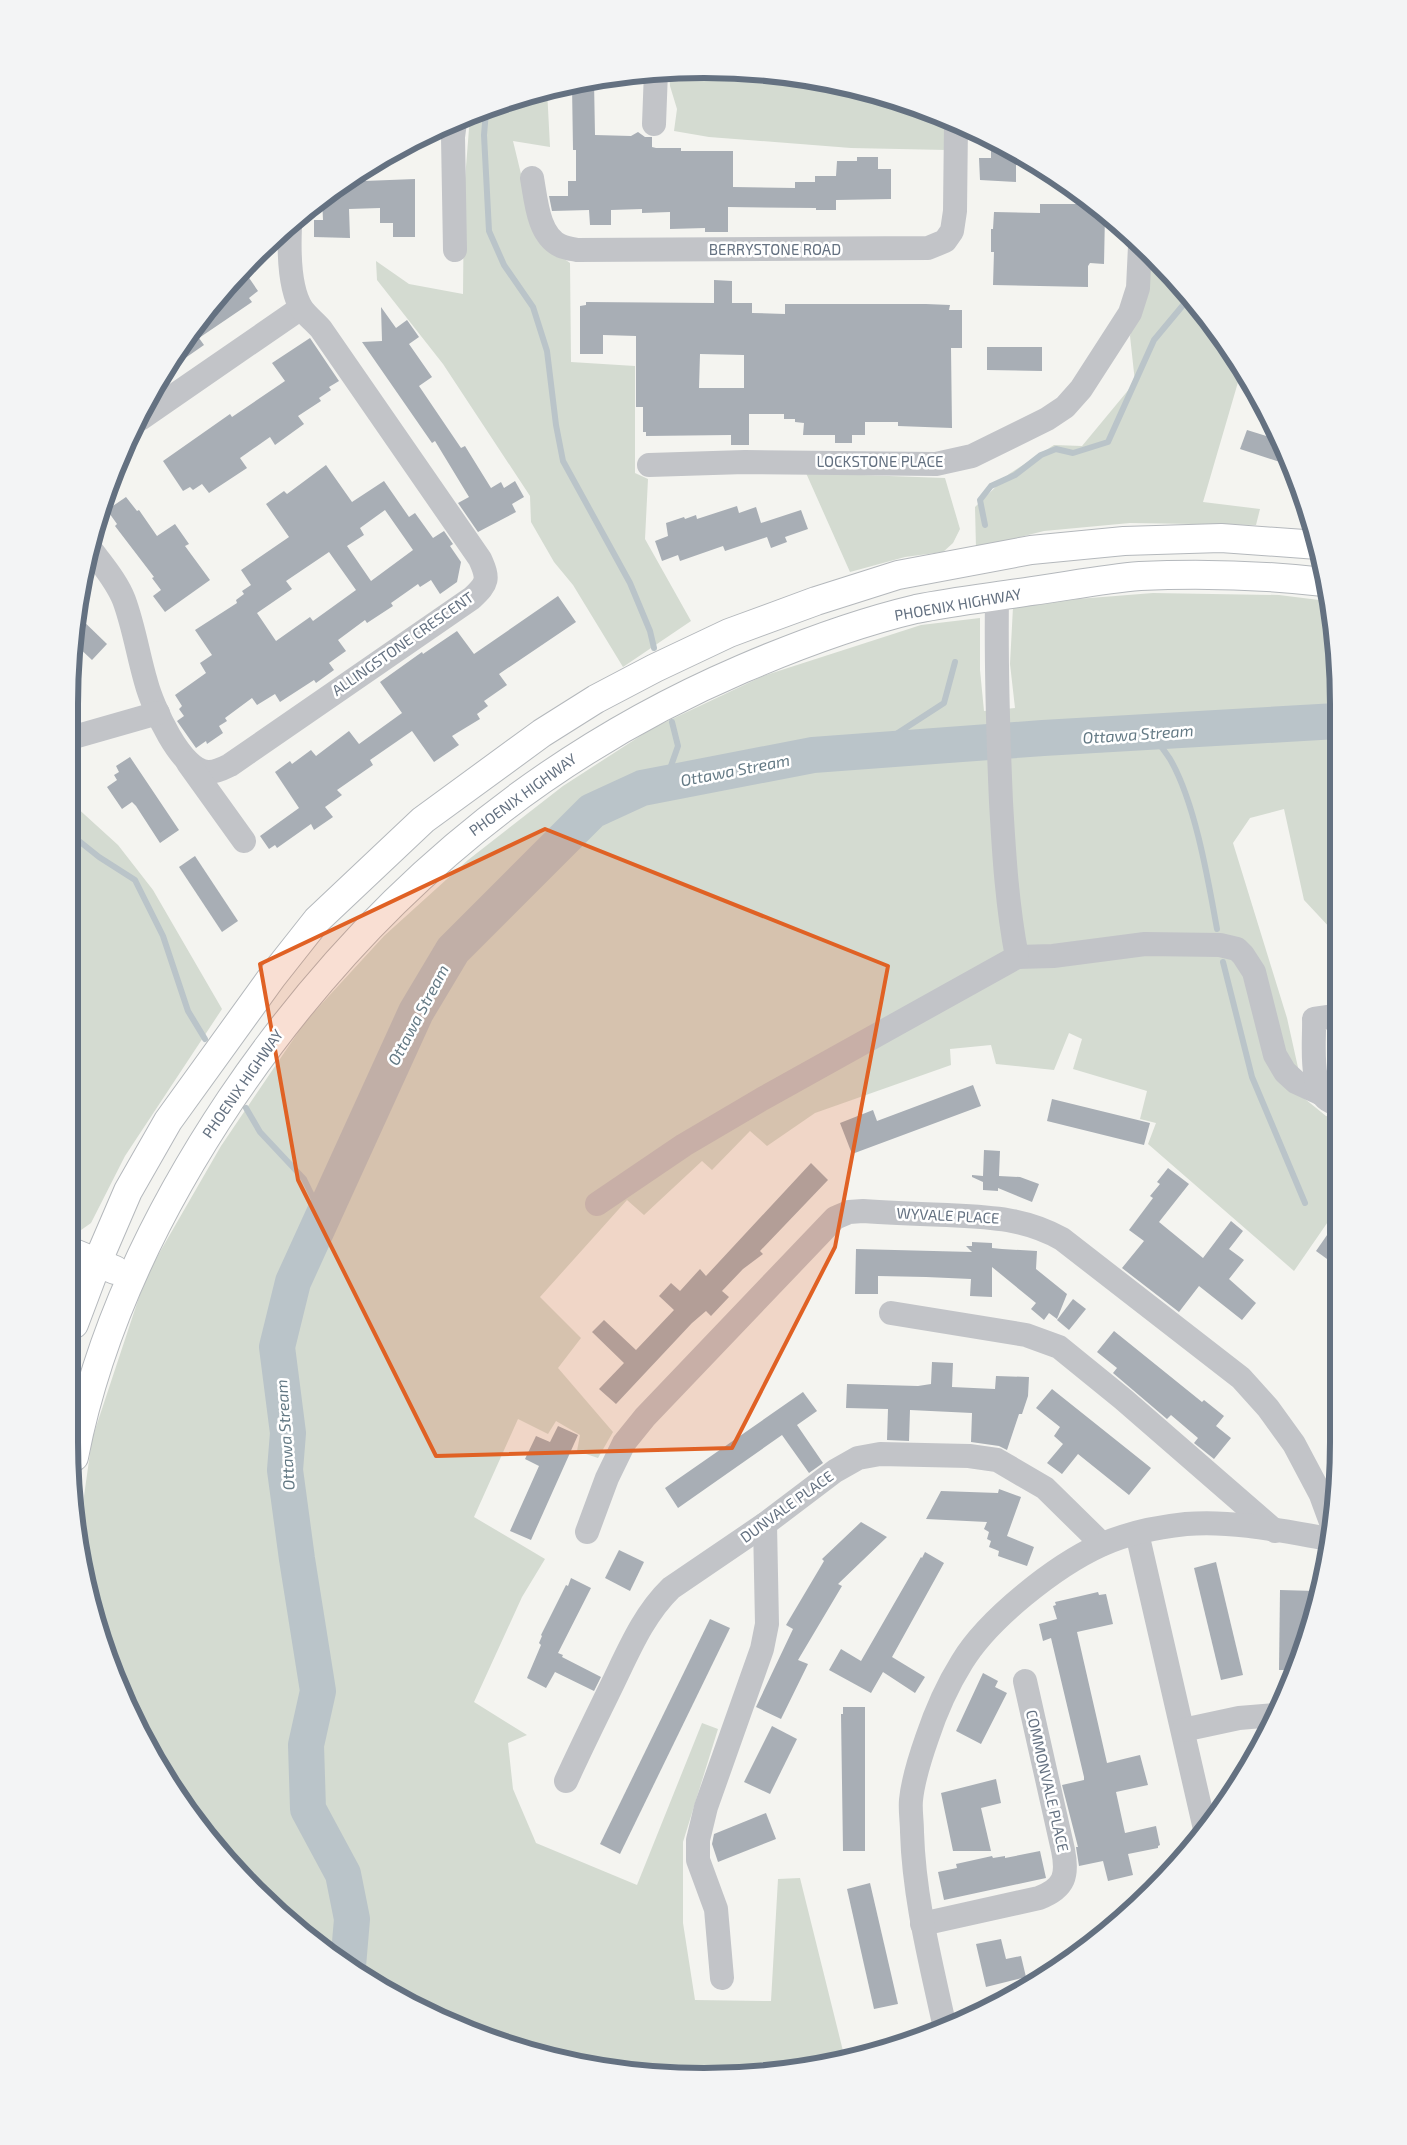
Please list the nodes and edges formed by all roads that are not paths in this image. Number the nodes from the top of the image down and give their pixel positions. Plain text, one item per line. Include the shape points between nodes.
1 (656, 80) edge
2 (654, 124) dead end
3 (454, 130) edge
4 (956, 131) edge
5 (532, 178) dead end
6 (290, 234) edge
7 (455, 250) dead end
8 (1140, 255) edge
9 (301, 308) junction
10 (149, 412) edge
11 (649, 465) dead end
12 (1309, 544) edge
13 (95, 557) edge
14 (1317, 582) edge
15 (997, 596) junction
16 (158, 713) junction
17 (78, 736) edge
18 (187, 761) junction
19 (244, 841) dead end
20 (1017, 957) junction
21 (1330, 1017) edge
22 (1327, 1098) edge
23 (597, 1204) dead end
24 (86, 1258) edge
25 (130, 1276) junction
26 (80, 1289) edge
27 (119, 1305) junction
28 (891, 1313) dead end
29 (78, 1442) edge
30 (1325, 1508) edge
31 (766, 1524) junction
32 (1275, 1531) junction
33 (587, 1532) dead end
34 (1137, 1533) junction
35 (1321, 1538) edge
36 (1102, 1544) junction
37 (1025, 1681) dead end
38 (1266, 1715) edge
39 (1183, 1730) junction
40 (566, 1781) dead end
41 (1203, 1819) edge
42 (922, 1924) junction
43 (722, 1978) dead end
44 (943, 2020) edge

1 - 2 street
3 - 7 street
4 - 5 street, BERRYSTONE ROAD via 952,231 945,241 928,248 577,250 561,246 550,237 541,218
6 - 9 street, ALLINGSTONE CRESCENT via 289,255
8 - 11 street, LOCKSTONE PLACE via 1138,288 1130,313 1081,389 1065,407 1047,419 972,456 936,464 739,462
9 - 10 street
9 - 18 street, ALLINGSTONE CRESCENT via 326,336 480,558 487,580 472,598 230,765 208,772 198,770
12 - 24 main road via 1221,538 1124,541 1031,550 898,575 729,633 596,699 542,733 423,820 317,920 168,1121
13 - 16 street via 123,599 146,683
14 - 15 main road, PHOENIX HIGHWAY via 1222,575 1137,576
15 - 20 street via 999,768 1005,875
15 - 25 main road, PHOENIX HIGHWAY via 917,609 848,629 779,653 712,682 631,724 552,771 462,840 404,891 342,956 255,1064 200,1146
16 - 17 street
16 - 18 street
18 - 19 street
20 - 22 street via 1053,956 1145,944 1220,945 1237,949 1254,972 1275,1055 1285,1072 1296,1082
20 - 23 street via 762,1099 684,1145
21 - 22 street via 1314,1020 1315,1073
24 - 25 main road
24 - 26 main road
25 - 27 main road, PHOENIX HIGHWAY
26 - 27 main road
27 - 29 main road, PHOENIX HIGHWAY
28 - 32 street via 1026,1335 1059,1347
30 - 33 street, WYVALE PLACE via 1294,1444 1241,1378 1062,1239 1032,1224 999,1217 863,1211 835,1218 646,1417 624,1443
31 - 36 street, DUNVALE PLACE via 858,1458 889,1454 969,1456 997,1460 1045,1488
31 - 40 street, DUNVALE PLACE via 710,1560 659,1599 624,1661
31 - 43 street via 767,1624 762,1649 706,1806 698,1840 698,1860 716,1909
32 - 34 street via 1235,1525 1187,1524
32 - 35 street
34 - 36 street
34 - 39 street
36 - 42 street via 1039,1583 996,1620 963,1660 937,1709 920,1759 911,1800 913,1862
37 - 42 street, COMMONVALE PLACE via 1067,1868 1062,1883 1056,1890 1039,1898
38 - 39 street
39 - 41 street
42 - 44 street

